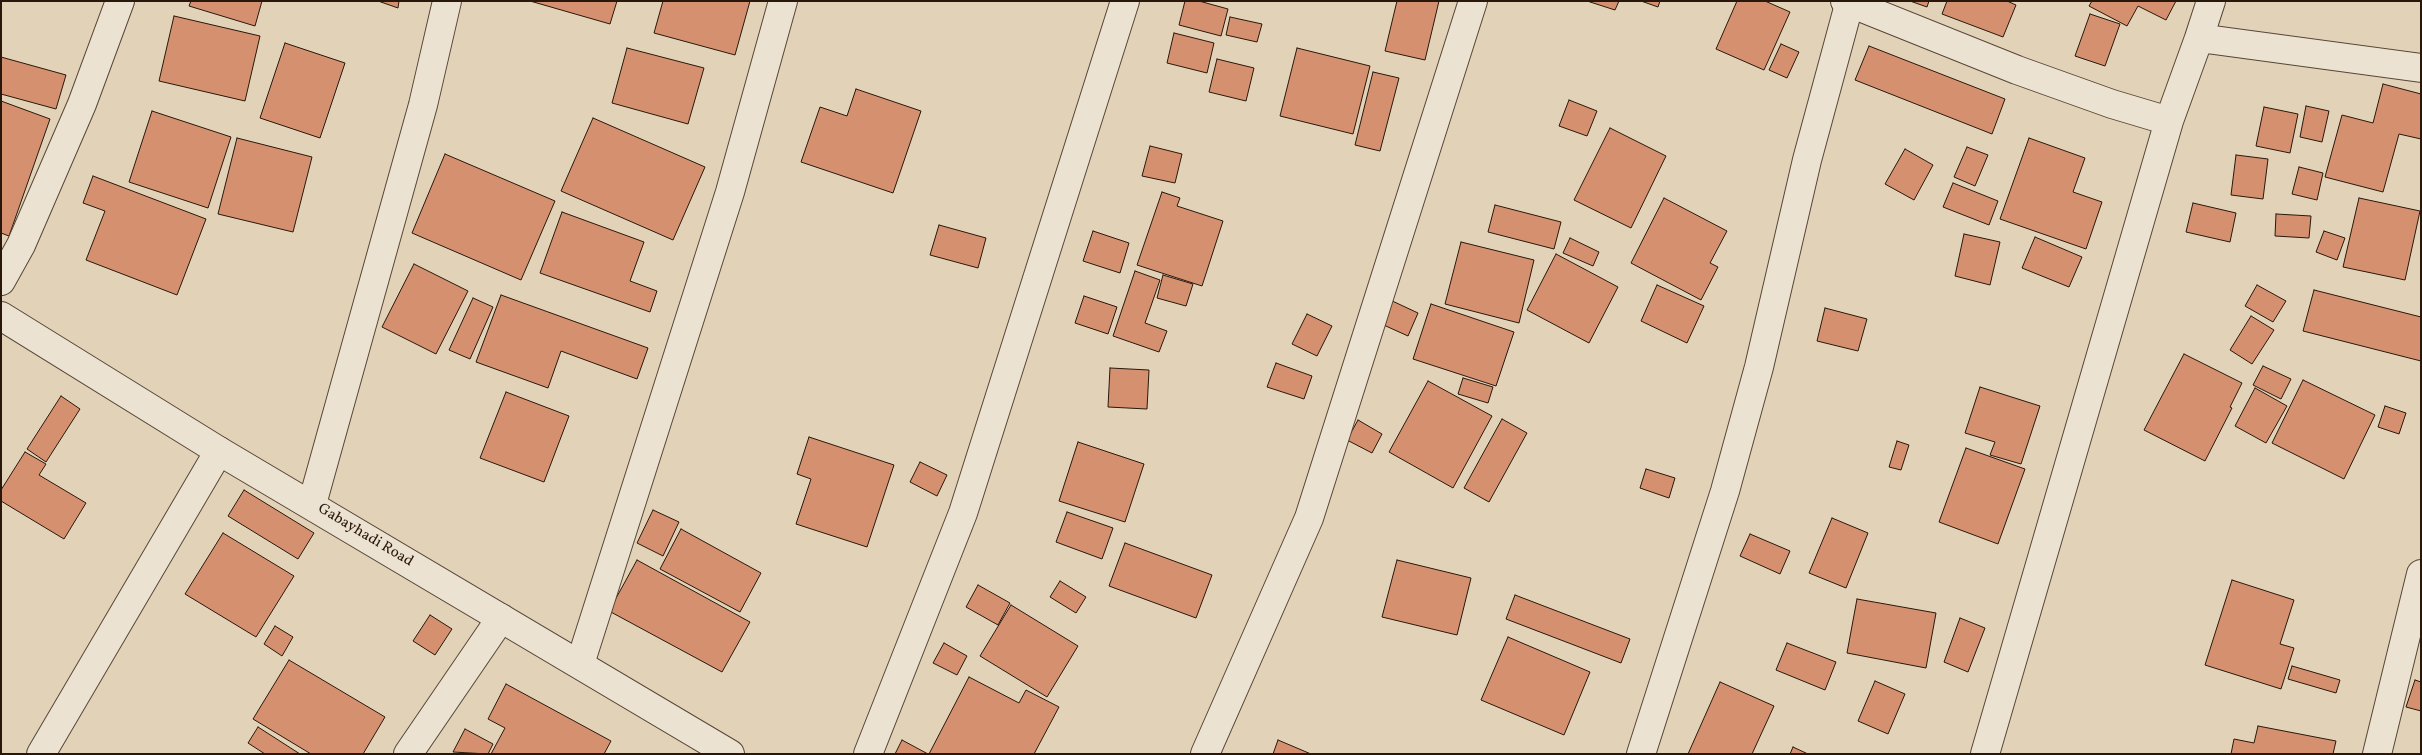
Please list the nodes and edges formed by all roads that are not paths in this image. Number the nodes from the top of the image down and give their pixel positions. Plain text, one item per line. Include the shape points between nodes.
1 (120, 1) edge
2 (447, 1) edge
3 (783, 1) edge
4 (1125, 1) edge
5 (1473, 1) edge
6 (2211, 1) edge
7 (1848, 2) edge
8 (2199, 38) junction
9 (2421, 68) edge
10 (2169, 121) junction
11 (1, 281) edge
12 (1, 316) edge
13 (219, 451) junction
14 (312, 504) junction
15 (2421, 574) edge
16 (502, 618) junction
17 (2412, 650) edge
18 (580, 664) junction
19 (41, 754) edge
20 (408, 754) edge
21 (730, 754) edge
22 (868, 754) edge
23 (1206, 754) edge
24 (1641, 754) edge
25 (1985, 754) edge
26 (2377, 754) edge

1 - 11 street via 82,104 21,245
2 - 14 street via 423,105
3 - 18 street via 730,192
4 - 22 street via 963,513
5 - 23 street via 1309,518
6 - 8 street
7 - 10 street via 2017,70
7 - 24 street via 1759,367 1725,491
8 - 9 street
8 - 10 street
10 - 25 street
12 - 13 street, Gabayhadi Road
13 - 14 street, Gabayhadi Road
13 - 19 street
14 - 16 street, Gabayhadi Road
15 - 17 street
16 - 18 street, Gabayhadi Road
16 - 20 street
17 - 26 street
18 - 21 street, Gabayhadi Road

